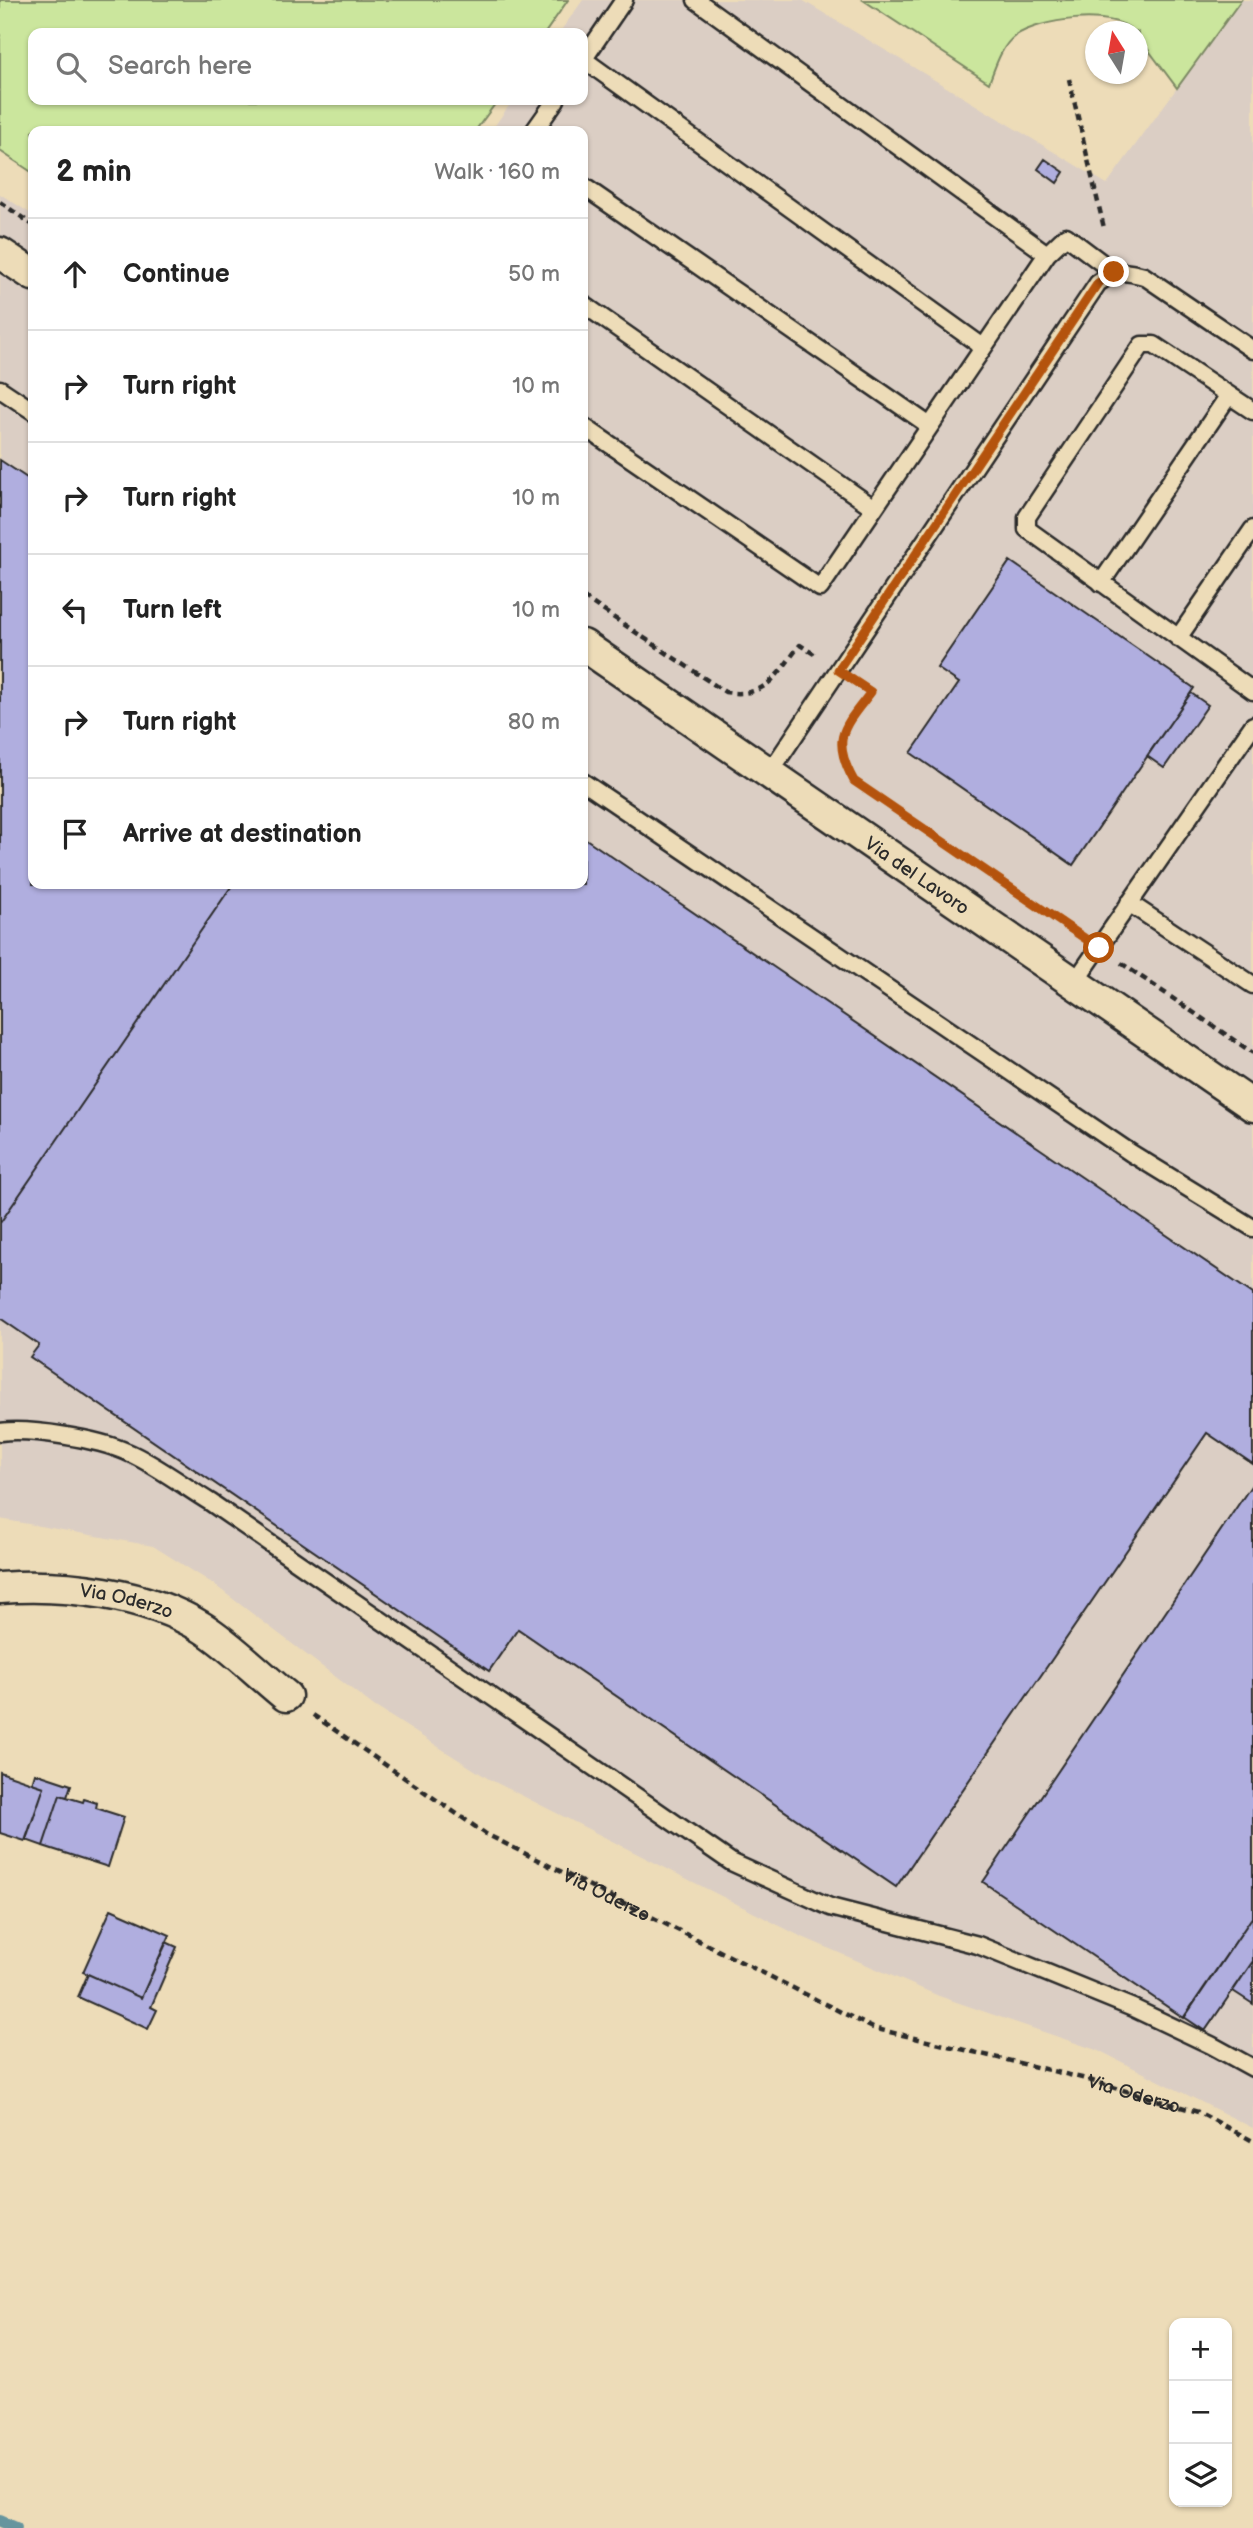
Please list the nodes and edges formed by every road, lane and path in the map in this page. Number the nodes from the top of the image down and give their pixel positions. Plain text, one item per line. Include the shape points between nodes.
1 (624, 0) edge
2 (696, 0) edge
3 (588, 53) edge
4 (588, 64) edge
5 (1069, 79) dead end
6 (552, 105) edge
7 (538, 126) edge
8 (588, 189) edge
9 (0, 202) edge
10 (28, 222) edge
11 (0, 253) edge
12 (1047, 254) junction
13 (28, 272) edge
14 (1114, 272) junction
15 (588, 308) edge
16 (984, 347) junction
17 (1253, 350) edge
18 (0, 389) edge
19 (1229, 395) junction
20 (28, 408) edge
21 (1253, 411) edge
22 (930, 426) junction
23 (588, 429) edge
24 (874, 508) junction
25 (1253, 529) edge
26 (1101, 583) junction
27 (588, 600) edge
28 (1178, 638) junction
29 (588, 648) edge
30 (838, 670) junction
31 (1253, 691) edge
32 (1253, 725) edge
33 (770, 772) junction
34 (588, 785) edge
35 (1129, 903) junction
36 (1099, 948) junction
37 (1074, 982) junction
38 (1253, 985) edge
39 (1253, 1053) edge
40 (1253, 1106) edge
41 (1253, 1228) edge
42 (0, 1432) edge
43 (0, 1588) edge
44 (286, 1696) joint
45 (1253, 2068) edge
46 (1253, 2141) edge

1 - 3 lane
2 - 12 lane
4 - 16 lane
5 - 14 path
6 - 7 lane
8 - 22 lane
9 - 10 path
11 - 13 street
12 - 14 lane via 1066,236
12 - 16 lane
14 - 17 lane via 1144,276
14 - 30 lane via 1098,283
15 - 24 lane
16 - 22 lane
18 - 20 lane
19 - 21 lane
19 - 26 lane
19 - 26 lane via 1154,345 1142,345 1027,517 1027,529
22 - 24 lane
23 - 24 lane via 820,588
25 - 28 lane
26 - 28 lane
27 - 30 path via 725,692 741,695 768,686 800,645
28 - 31 lane
29 - 33 street, Via del Lavoro
30 - 33 lane
30 - 36 path via 871,692 844,727 841,748 854,781
32 - 35 lane
33 - 37 street, Via del Lavoro
34 - 41 lane via 1131,1153
35 - 36 lane
35 - 38 lane
36 - 37 lane
36 - 39 path
37 - 40 street, Via del Lavoro
42 - 45 lane via 75,1437 127,1451 210,1502 731,1862 830,1907 978,1945 1133,2008
43 - 44 street, Via Oderzo via 96,1591 164,1609 203,1628
44 - 46 path, Via Oderzo via 486,1834 873,2028 1082,2078 1198,2112

